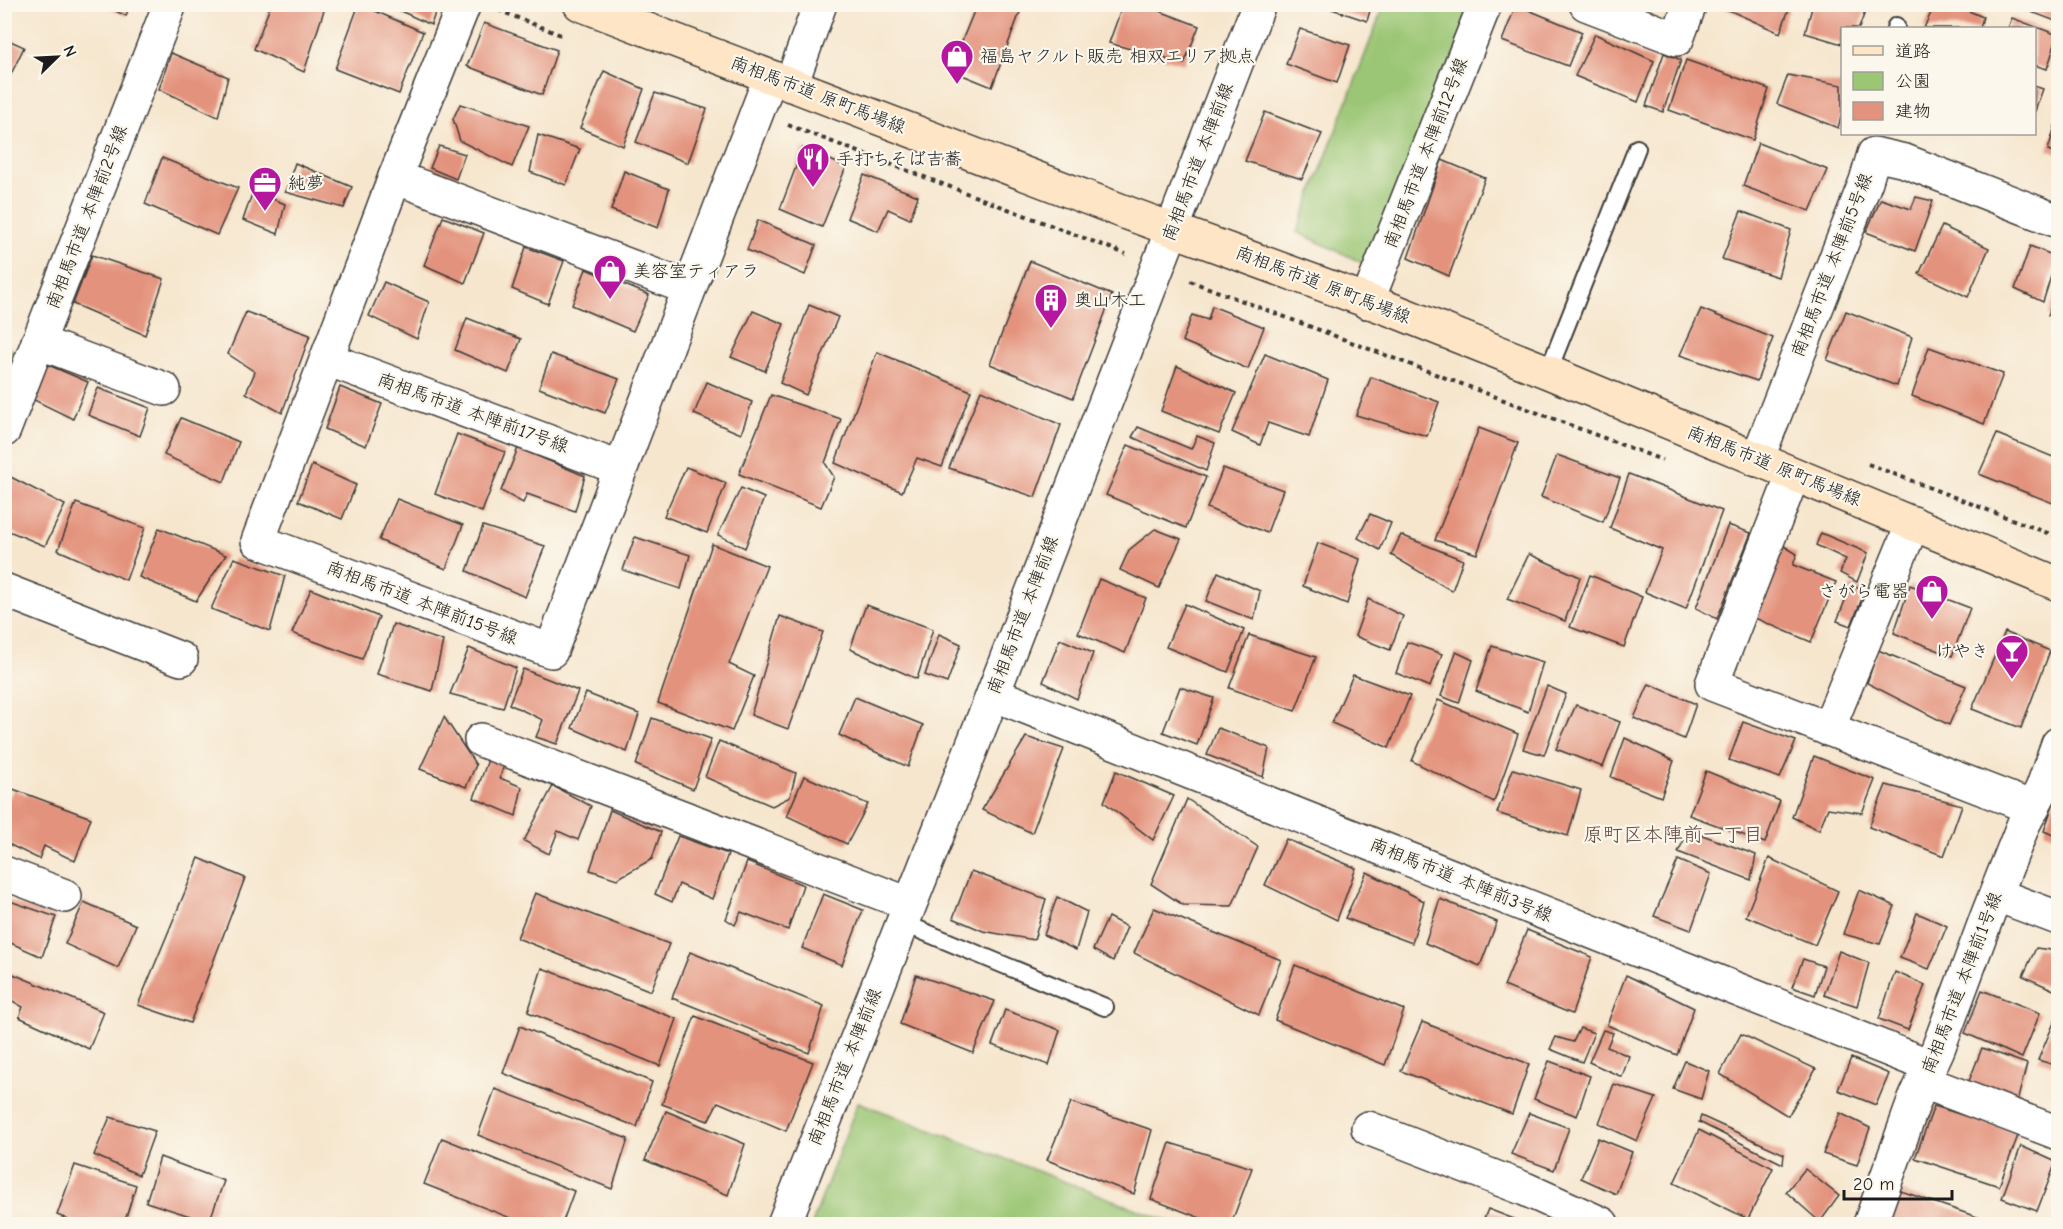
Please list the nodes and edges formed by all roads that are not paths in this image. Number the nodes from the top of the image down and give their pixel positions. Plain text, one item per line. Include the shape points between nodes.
1 (170, 4) edge
2 (464, 4) edge
3 (580, 4) edge
4 (820, 4) edge
5 (1259, 4) edge
6 (1485, 4) edge
7 (1586, 4) edge
8 (1690, 4) edge
9 (781, 82) junction
10 (1875, 144) edge
11 (1637, 148) dead end
12 (395, 177) junction
13 (2058, 221) edge
14 (1172, 230) junction
15 (688, 288) junction
16 (1367, 302) junction
17 (39, 342) junction
18 (327, 359) junction
19 (1548, 372) junction
20 (164, 389) dead end
21 (4, 430) edge
22 (1758, 460) junction
23 (619, 468) junction
24 (1793, 475) junction
25 (1913, 523) junction
26 (2058, 584) edge
27 (4, 590) edge
28 (181, 658) dead end
29 (993, 694) junction
30 (1828, 729) junction
31 (481, 740) dead end
32 (2058, 744) edge
33 (2033, 808) junction
34 (4, 873) edge
35 (1997, 895) junction
36 (65, 896) dead end
37 (906, 914) junction
38 (2058, 918) edge
39 (1105, 1007) dead end
40 (1927, 1074) junction
41 (1368, 1128) dead end
42 (2058, 1133) edge
43 (784, 1224) edge
44 (1602, 1224) edge
45 (1870, 1224) edge

1 - 17 street, 南相馬市道 本陣前2号線
2 - 12 street, 南相馬市道 本陣前15号線
3 - 9 street, 南相馬市道 原町馬場線
4 - 9 street, 南相馬市道 本陣前15号線
5 - 14 street, 南相馬市道 本陣前線
6 - 16 street, 南相馬市道 本陣前12号線
7 - 8 street via 1677,39
9 - 14 street, 南相馬市道 原町馬場線
9 - 15 street, 南相馬市道 本陣前15号線
10 - 13 street, 南相馬市道 本陣前5号線 via 1905,161
10 - 22 street, 南相馬市道 本陣前5号線 via 1866,181
11 - 19 lane
12 - 15 street
12 - 18 street, 南相馬市道 本陣前15号線
14 - 16 street, 南相馬市道 原町馬場線
14 - 29 street, 南相馬市道 本陣前線
15 - 23 street, 南相馬市道 本陣前15号線
16 - 19 street, 南相馬市道 原町馬場線
17 - 20 street
17 - 21 street, 南相馬市道 本陣前2号線
18 - 23 street, 南相馬市道 本陣前17号線
18 - 23 street, 南相馬市道 本陣前15号線 via 258,541 550,651
19 - 22 street, 南相馬市道 原町馬場線
22 - 24 street, 南相馬市道 原町馬場線
24 - 25 street, 南相馬市道 原町馬場線
24 - 30 street via 1712,684
25 - 26 street, 南相馬市道 原町馬場線
25 - 30 street
27 - 28 street
29 - 37 street, 南相馬市道 本陣前線
29 - 40 street, 南相馬市道 本陣前3号線
30 - 33 street
31 - 37 street
32 - 33 street, 南相馬市道 本陣前1号線
33 - 35 street, 南相馬市道 本陣前1号線
34 - 36 street
35 - 38 street
35 - 40 street, 南相馬市道 本陣前1号線
37 - 39 lane
37 - 43 street, 南相馬市道 本陣前線
40 - 42 street, 南相馬市道 本陣前3号線
40 - 45 street, 南相馬市道 本陣前1号線
41 - 44 street via 1525,1189

